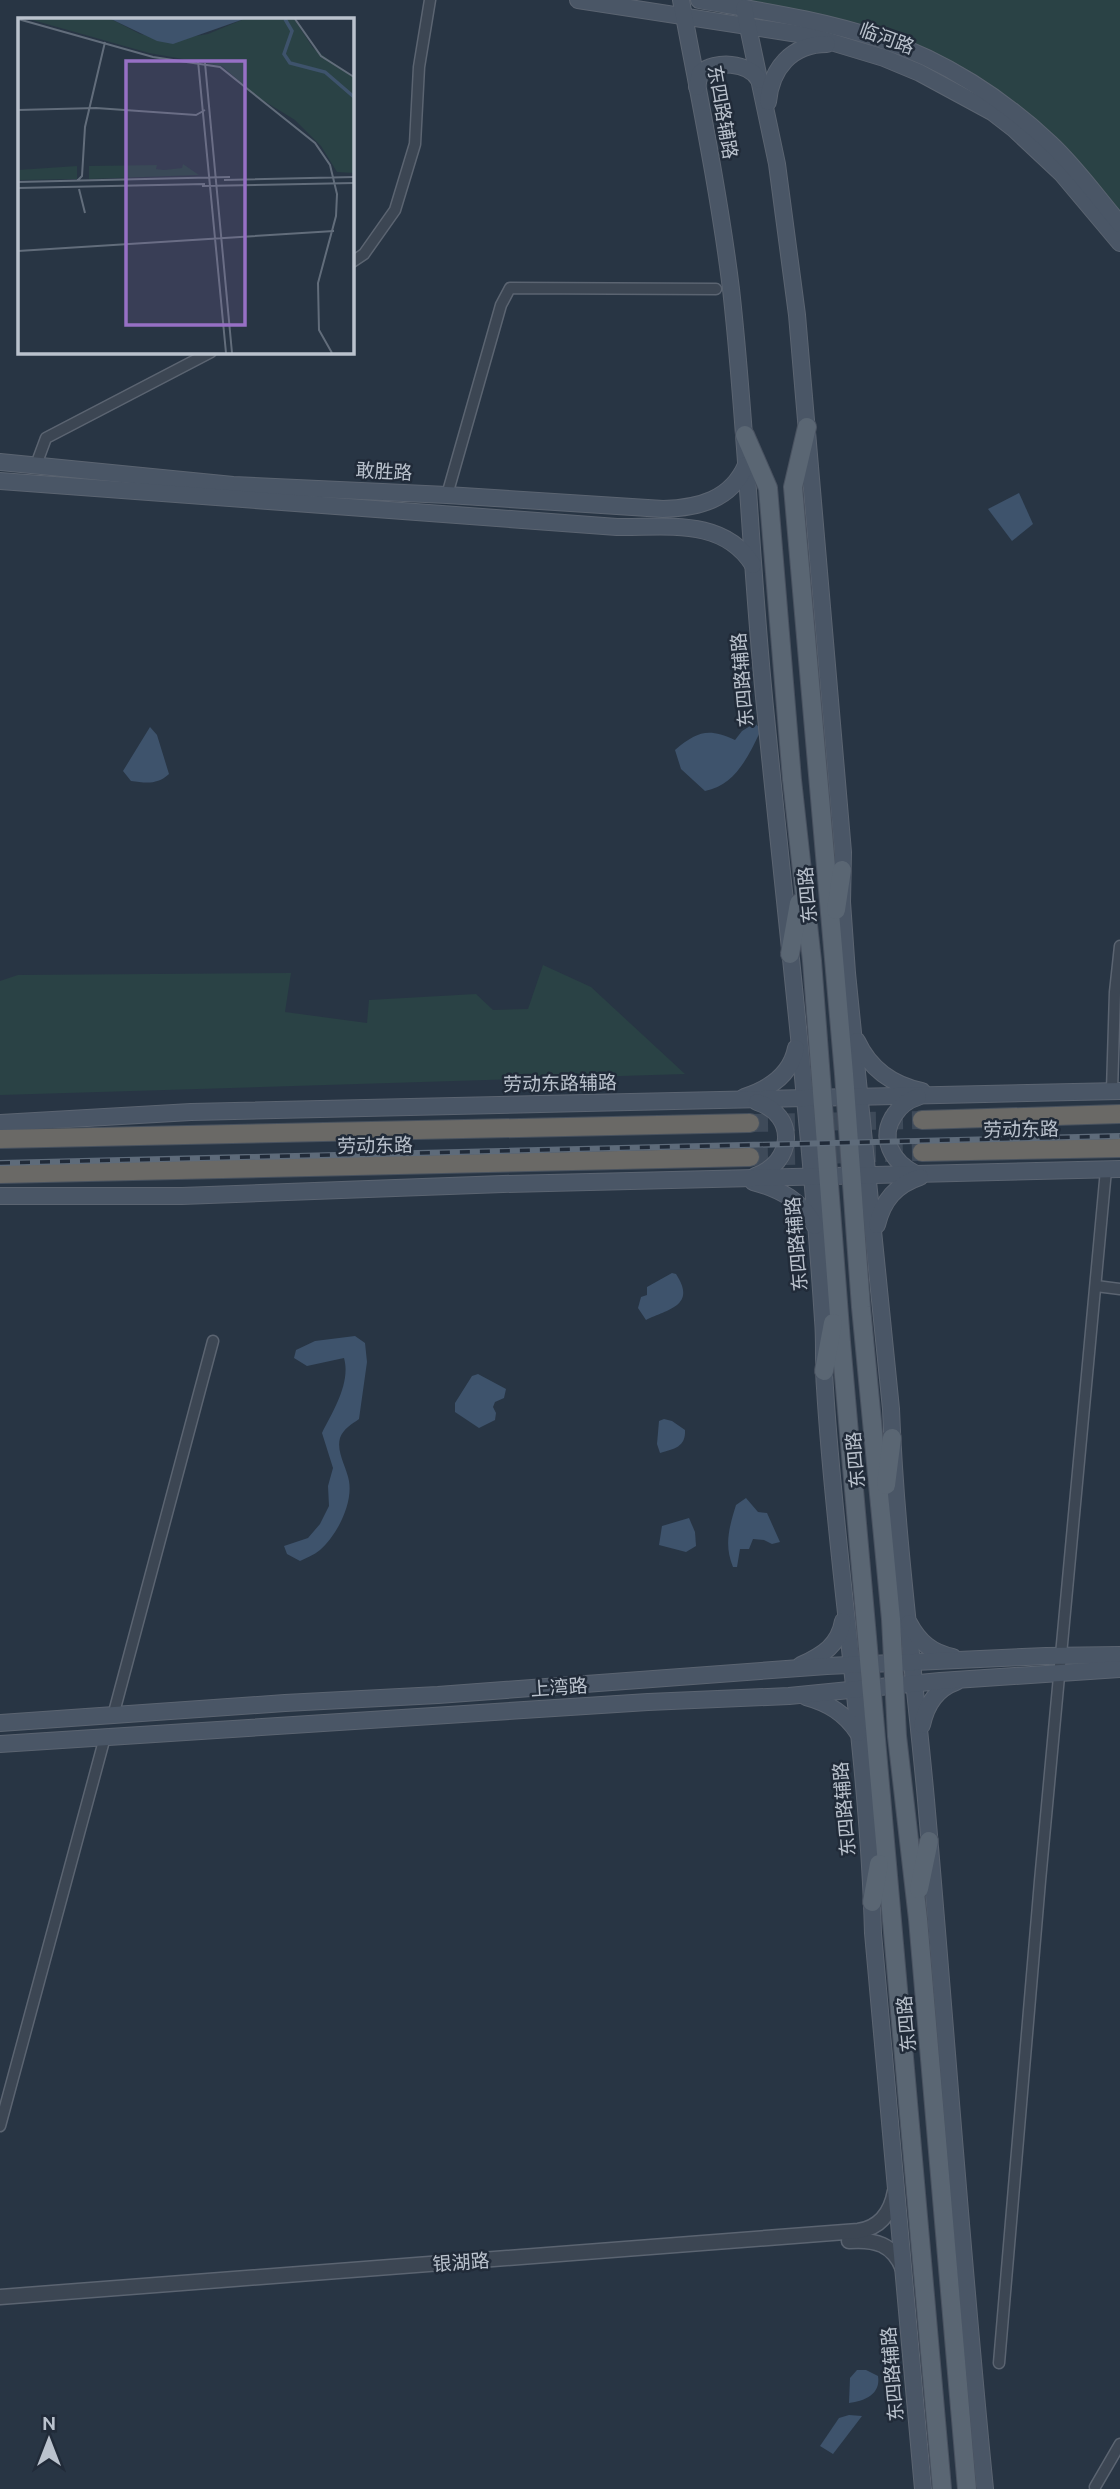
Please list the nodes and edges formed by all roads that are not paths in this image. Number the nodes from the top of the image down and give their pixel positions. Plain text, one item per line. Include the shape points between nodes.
1 (430, 0) edge
2 (578, 0) edge
3 (699, 0) edge
4 (633, 8) junction
5 (683, 8) edge
6 (744, 8) junction
7 (748, 26) junction
8 (839, 44) junction
9 (690, 47) junction
10 (760, 82) junction
11 (697, 87) junction
12 (769, 122) junction
13 (1120, 224) edge
14 (1120, 243) edge
15 (354, 261) edge
16 (716, 289) dead end
17 (207, 354) edge
18 (807, 427) junction
19 (745, 435) junction
20 (0, 462) edge
21 (747, 463) junction
22 (37, 465) junction
23 (0, 481) edge
24 (447, 495) junction
25 (753, 565) junction
26 (842, 870) junction
27 (803, 882) junction
28 (832, 938) junction
29 (1120, 946) edge
30 (790, 954) junction
31 (798, 1038) junction
32 (847, 1039) junction
33 (818, 1046) junction
34 (1116, 1091) edge
35 (949, 1095) junction
36 (923, 1096) junction
37 (822, 1098) junction
38 (853, 1098) junction
39 (803, 1099) junction
40 (752, 1100) junction
41 (727, 1101) junction
42 (1120, 1114) edge
43 (922, 1120) tunnel mouth
44 (0, 1123) edge
45 (750, 1123) tunnel mouth
46 (0, 1139) edge
47 (1120, 1148) edge
48 (922, 1152) tunnel mouth
49 (750, 1157) tunnel mouth
50 (1113, 1170) edge
51 (0, 1174) edge
52 (917, 1174) junction
53 (935, 1174) junction
54 (860, 1175) junction
55 (819, 1176) junction
56 (742, 1178) junction
57 (0, 1196) edge
58 (816, 1227) junction
59 (875, 1241) junction
60 (835, 1270) junction
61 (1096, 1286) junction
62 (1120, 1289) edge
63 (837, 1298) junction
64 (213, 1341) dead end
65 (824, 1371) junction
66 (892, 1438) junction
67 (881, 1520) junction
68 (886, 1572) junction
69 (845, 1604) junction
70 (906, 1619) junction
71 (1120, 1655) edge
72 (1061, 1656) junction
73 (972, 1660) junction
74 (902, 1664) junction
75 (861, 1665) junction
76 (1120, 1668) edge
77 (789, 1669) junction
78 (1059, 1674) junction
79 (962, 1680) junction
80 (914, 1684) junction
81 (894, 1686) junction
82 (863, 1689) junction
83 (789, 1696) junction
84 (113, 1716) junction
85 (0, 1723) edge
86 (860, 1736) junction
87 (105, 1737) junction
88 (920, 1742) junction
89 (0, 1744) edge
90 (878, 1777) junction
91 (884, 1840) junction
92 (929, 1841) junction
93 (872, 1902) junction
94 (916, 1902) junction
95 (0, 2126) edge
96 (896, 2187) junction
97 (904, 2272) junction
98 (0, 2297) edge
99 (0, 2306) edge
100 (999, 2363) dead end
101 (1120, 2444) edge
102 (1095, 2487) dead end
103 (923, 2489) edge
104 (942, 2489) edge
105 (967, 2489) edge
106 (985, 2489) edge

1 - 15 street via 419,66 415,144 395,209 364,254
2 - 4 main road, 临河路
3 - 6 main road, 临河路
4 - 5 main road, 临河路
4 - 9 main road via 671,23
5 - 7 main road, 临河路
5 - 9 main road, 东四路辅路
6 - 7 main road
6 - 13 main road, 临河路 via 845,28 928,58 991,96 1042,136
7 - 8 main road, 临河路
7 - 10 main road
8 - 12 main road via 809,45 787,58 769,89
8 - 14 main road, 临河路 via 920,73 992,112 1062,174
9 - 11 main road, 东四路辅路
10 - 11 main road via 746,68 714,65 700,73
10 - 12 main road
11 - 19 main road, 东四路辅路 via 729,278
12 - 18 main road via 785,218
16 - 24 street via 510,288
17 - 22 street via 46,438
18 - 26 main road
18 - 28 main road, 东四路 via 793,487
19 - 21 main road, 东四路辅路
19 - 27 main road, 东四路 via 768,488
20 - 22 main road, 敢胜路
21 - 24 main road, 敢胜路 via 741,478 723,494 704,505 679,509
21 - 25 main road, 东四路辅路
22 - 24 main road, 敢胜路 via 233,485
23 - 25 main road, 敢胜路 via 617,527 701,529 730,541
25 - 30 main road, 东四路辅路
26 - 28 main road
26 - 32 main road
27 - 30 main road
27 - 33 main road, 东四路
28 - 32 main road, 东四路
29 - 34 street via 1115,992
30 - 31 main road, 东四路辅路
31 - 39 main road, 东四路辅路
31 - 41 main road via 789,1066 771,1086
32 - 33 main road via 834,1060 824,1058
32 - 35 main road via 894,1082
32 - 38 main road, 东四路
33 - 37 main road, 东四路
34 - 35 main road, 劳动东路辅路
35 - 36 main road, 劳动东路辅路
36 - 38 main road, 劳动东路辅路
36 - 52 main road via 905,1103 887,1131 895,1159
37 - 38 main road, 劳动东路辅路
37 - 39 main road, 劳动东路辅路
37 - 55 main road, 东四路
38 - 54 main road, 东四路
39 - 40 main road, 劳动东路辅路
39 - 55 main road, 东四路辅路
40 - 41 main road, 劳动东路辅路
40 - 56 main road via 775,1111 785,1127 785,1152 770,1169
41 - 44 main road, 劳动东路辅路 via 191,1112
42 - 43 highway, 劳动东路
45 - 46 highway, 劳动东路
47 - 48 highway, 劳动东路
49 - 51 highway, 劳动东路
50 - 53 main road
50 - 61 street
52 - 53 main road
52 - 54 main road
53 - 59 main road via 908,1181 890,1195 880,1212
54 - 55 main road
54 - 59 main road
54 - 67 main road, 东四路
55 - 56 main road
55 - 58 main road, 东四路辅路
55 - 60 main road, 东四路
56 - 57 main road via 222,1195
56 - 58 main road via 783,1193 806,1210
58 - 60 main road
58 - 65 main road, 东四路辅路
59 - 66 main road
60 - 63 main road, 东四路
61 - 62 street
61 - 72 street
63 - 65 main road
63 - 75 main road, 东四路
64 - 84 street
65 - 69 main road, 东四路辅路
66 - 67 main road
66 - 70 main road
67 - 68 main road, 东四路
68 - 70 main road
68 - 74 main road, 东四路
69 - 75 main road, 东四路辅路
69 - 77 main road via 837,1640 822,1654
70 - 73 main road via 924,1645 942,1656
70 - 74 main road
71 - 72 main road, 上湾路
72 - 73 main road, 上湾路
72 - 78 street
73 - 74 main road, 上湾路
74 - 75 main road, 上湾路
74 - 80 main road
74 - 81 main road, 东四路
75 - 77 main road, 上湾路
75 - 82 main road, 东四路
76 - 78 main road, 上湾路
77 - 84 main road, 上湾路
78 - 79 main road, 上湾路
78 - 100 street
79 - 80 main road, 上湾路
79 - 88 main road via 943,1688 930,1702
80 - 81 main road, 上湾路
80 - 88 main road
81 - 82 main road, 上湾路
81 - 94 main road, 东四路
82 - 83 main road, 上湾路
82 - 86 main road, 东四路辅路
82 - 90 main road, 东四路
83 - 86 main road via 833,1708
83 - 87 main road, 上湾路
84 - 85 main road, 上湾路
86 - 90 main road
86 - 93 main road, 东四路辅路
87 - 89 main road, 上湾路
87 - 95 street
88 - 92 main road
90 - 91 main road, 东四路
91 - 93 main road
91 - 104 main road, 东四路
92 - 94 main road
92 - 106 main road
93 - 96 main road, 东四路辅路
94 - 105 main road, 东四路
96 - 97 main road, 东四路辅路
96 - 98 street, 银湖路 via 886,2216 870,2230
97 - 99 street, 银湖路 via 893,2251 872,2240 859,2240
97 - 103 main road, 东四路辅路
101 - 102 street

